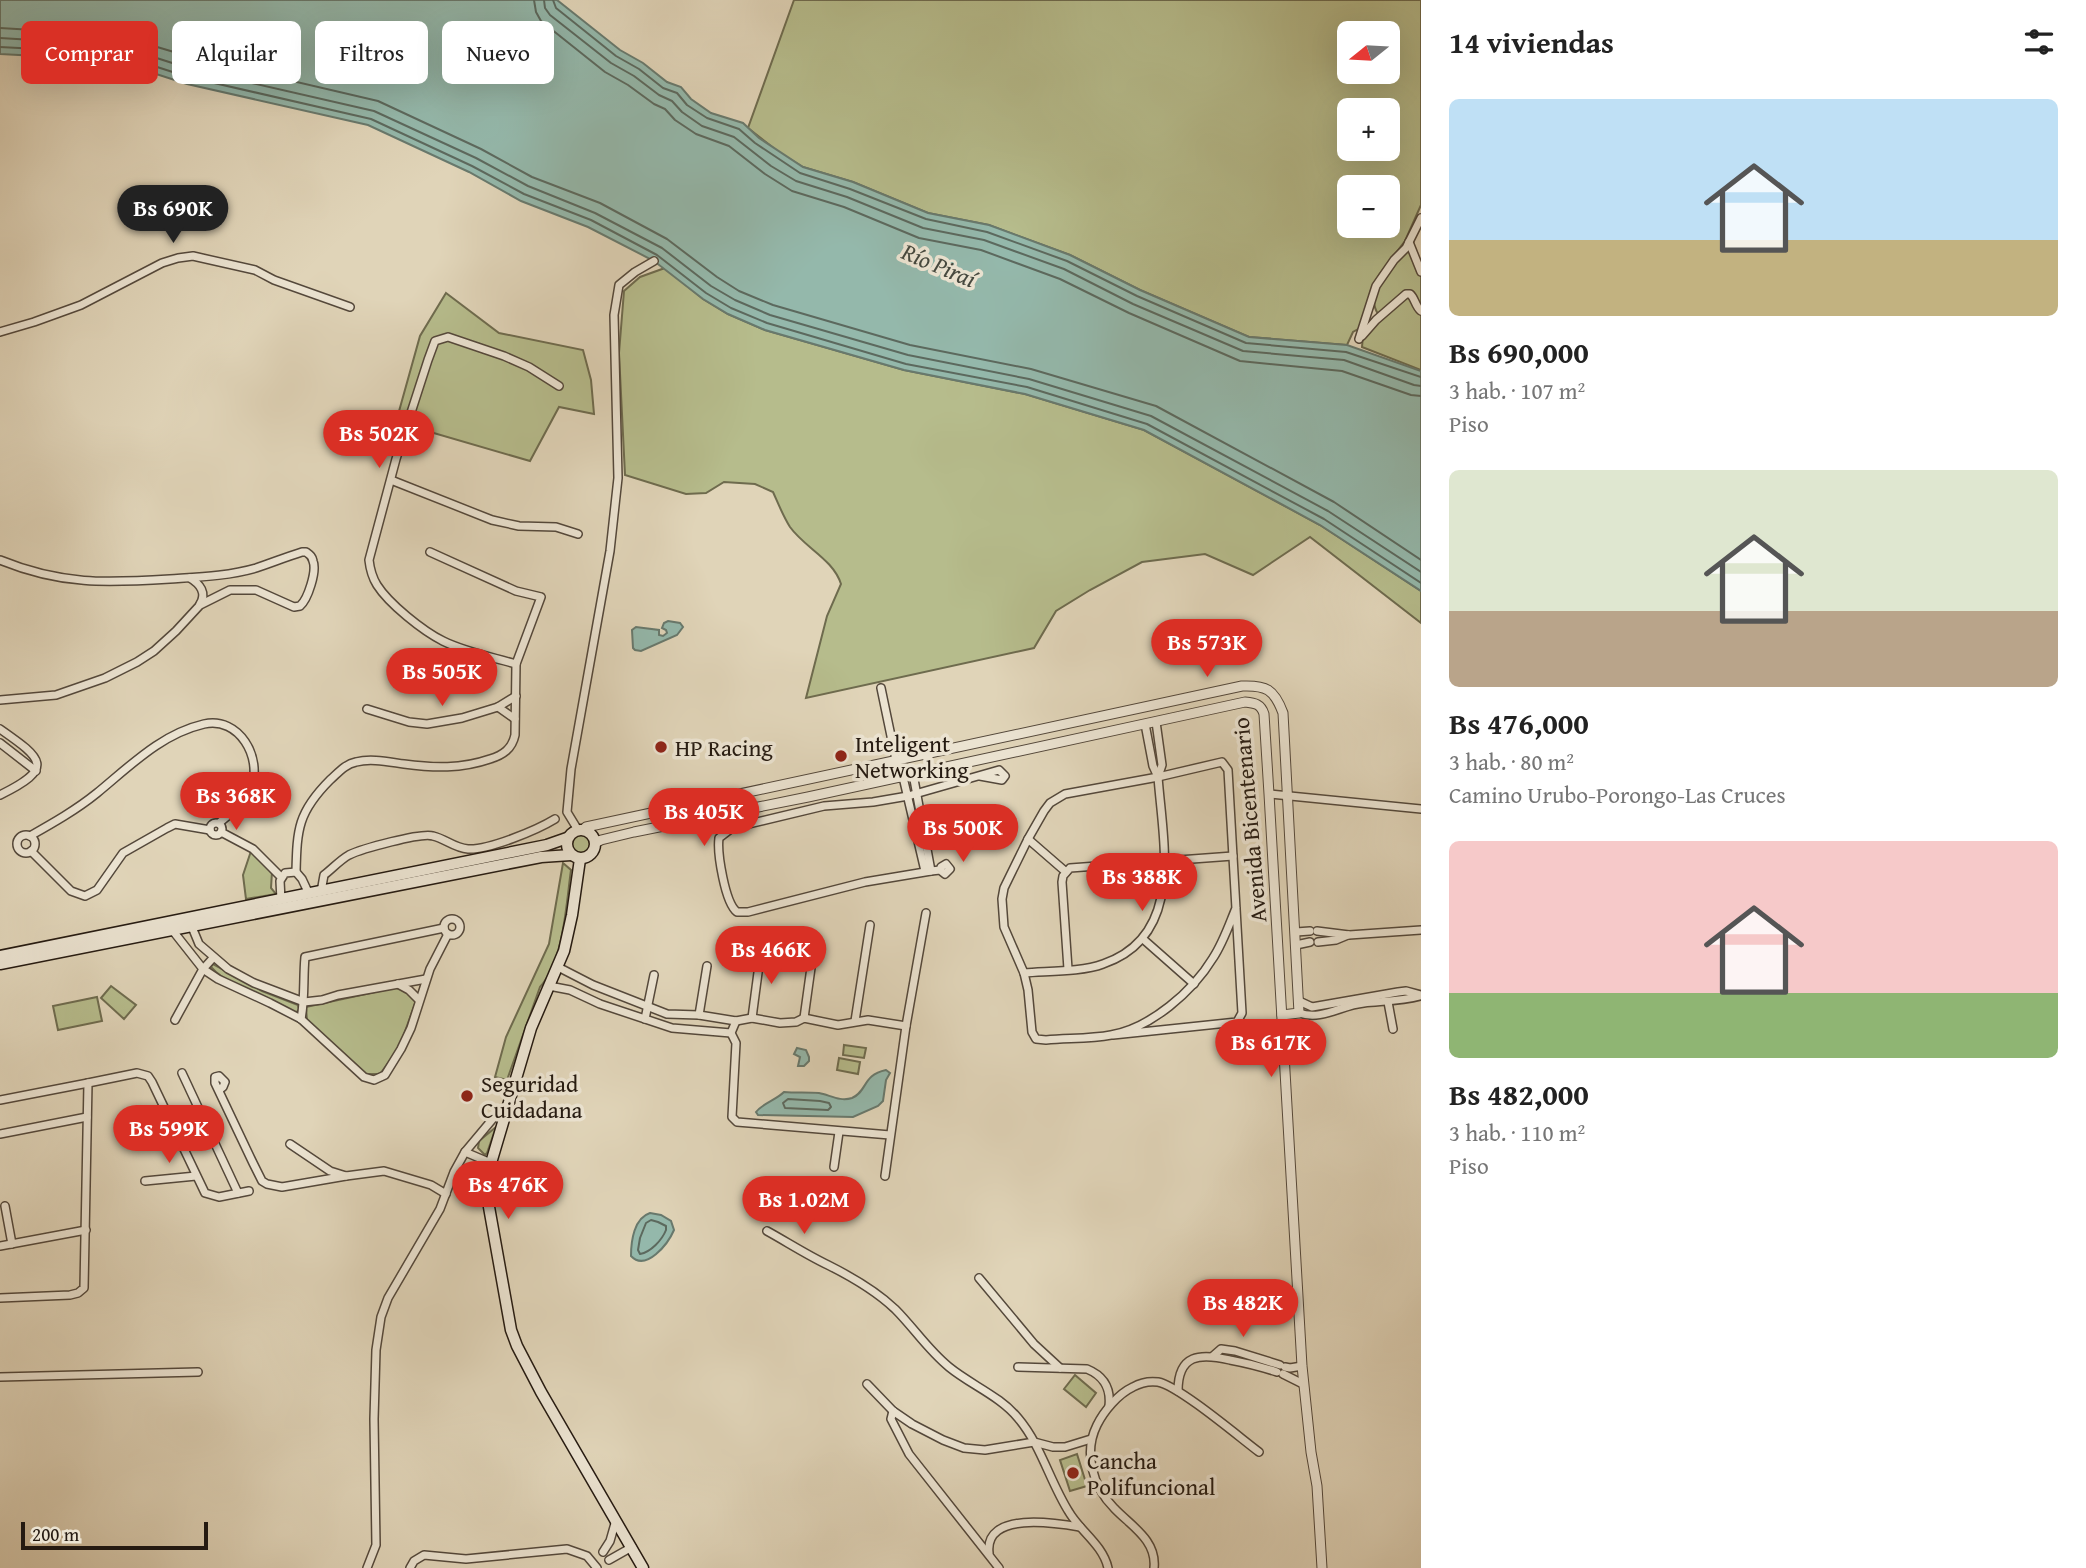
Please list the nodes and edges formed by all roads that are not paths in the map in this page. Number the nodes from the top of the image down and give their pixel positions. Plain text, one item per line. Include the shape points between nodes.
1 (1421, 218) edge
2 (1409, 242) junction
3 (654, 261) dead end
4 (1421, 272) edge
5 (350, 307) dead end
6 (1421, 311) edge
7 (0, 332) edge
8 (559, 386) dead end
9 (391, 480) junction
10 (578, 534) dead end
11 (430, 552) dead end
12 (0, 560) edge
13 (190, 578) junction
14 (200, 605) junction
15 (516, 664) junction
16 (1241, 686) junction
17 (881, 688) dead end
18 (516, 696) junction
19 (1185, 698) junction
20 (0, 700) edge
21 (1245, 702) junction
22 (498, 707) junction
23 (367, 709) dead end
24 (1188, 715) junction
25 (1093, 717) junction
26 (515, 719) junction
27 (1156, 722) junction
28 (1145, 724) junction
29 (0, 729) edge
30 (1098, 734) junction
31 (0, 743) edge
32 (896, 760) junction
33 (36, 771) junction
34 (913, 774) junction
35 (980, 776) dead end
36 (903, 777) junction
37 (1158, 777) junction
38 (1269, 794) junction
39 (0, 795) edge
40 (912, 795) junction
41 (1287, 797) junction
42 (689, 804) junction
43 (1421, 809) edge
44 (630, 817) junction
45 (555, 819) dead end
46 (692, 820) junction
47 (220, 828) junction
48 (581, 830) junction
49 (634, 832) junction
50 (30, 836) junction
51 (567, 838) junction
52 (1028, 839) junction
53 (595, 843) junction
54 (32, 851) junction
55 (1233, 856) junction
56 (576, 857) junction
57 (1164, 860) junction
58 (940, 870) dead end
59 (928, 871) junction
60 (296, 872) junction
61 (1066, 872) junction
62 (281, 877) junction
63 (315, 893) junction
64 (281, 900) junction
65 (1236, 908) junction
66 (926, 913) dead end
67 (191, 923) junction
68 (870, 925) dead end
69 (173, 930) junction
70 (1421, 930) edge
71 (1296, 932) junction
72 (1278, 934) junction
73 (1349, 934) junction
74 (815, 939) dead end
75 (1143, 939) junction
76 (1296, 945) junction
77 (1278, 946) junction
78 (761, 950) dead end
79 (0, 956) edge
80 (213, 958) junction
81 (0, 964) edge
82 (707, 966) dead end
83 (558, 967) junction
84 (203, 969) junction
85 (1068, 969) junction
86 (1024, 973) junction
87 (654, 975) dead end
88 (576, 976) junction
89 (426, 979) junction
90 (398, 984) junction
91 (1194, 984) junction
92 (549, 986) junction
93 (570, 990) junction
94 (1421, 996) edge
95 (419, 1000) junction
96 (1299, 1001) junction
97 (304, 1002) junction
98 (1282, 1002) junction
99 (1388, 1002) junction
100 (648, 1007) junction
101 (1299, 1013) junction
102 (699, 1015) junction
103 (1282, 1015) junction
104 (752, 1018) junction
105 (804, 1018) junction
106 (645, 1019) junction
107 (175, 1020) dead end
108 (301, 1020) junction
109 (736, 1021) junction
110 (855, 1021) junction
111 (906, 1026) junction
112 (1393, 1029) dead end
113 (731, 1033) junction
114 (1113, 1035) junction
115 (182, 1073) dead end
116 (88, 1083) junction
117 (219, 1090) dead end
118 (0, 1100) edge
119 (506, 1110) junction
120 (87, 1116) junction
121 (207, 1126) junction
122 (839, 1132) junction
123 (0, 1134) edge
124 (890, 1135) junction
125 (179, 1139) junction
126 (290, 1144) dead end
127 (465, 1152) junction
128 (491, 1163) junction
129 (834, 1167) dead end
130 (196, 1176) junction
131 (346, 1176) junction
132 (885, 1176) dead end
133 (145, 1181) dead end
134 (249, 1191) dead end
135 (238, 1193) junction
136 (446, 1194) junction
137 (5, 1206) dead end
138 (86, 1230) junction
139 (767, 1231) dead end
140 (12, 1244) junction
141 (0, 1246) edge
142 (979, 1278) dead end
143 (0, 1298) edge
144 (1302, 1366) junction
145 (1018, 1367) dead end
146 (1060, 1368) junction
147 (1284, 1371) junction
148 (198, 1372) dead end
149 (0, 1377) edge
150 (867, 1384) dead end
151 (1304, 1384) junction
152 (1178, 1391) junction
153 (1109, 1407) junction
154 (893, 1411) junction
155 (1091, 1438) junction
156 (1034, 1443) junction
157 (1259, 1452) dead end
158 (1064, 1503) junction
159 (616, 1519) junction
160 (1051, 1522) junction
161 (1080, 1527) junction
162 (632, 1547) junction
163 (989, 1554) junction
164 (590, 1559) junction
165 (367, 1568) edge
166 (410, 1568) edge
167 (597, 1568) edge
168 (643, 1568) edge
169 (999, 1568) edge
170 (1108, 1568) edge
171 (1154, 1568) edge
172 (1322, 1568) edge

1 - 2 street
2 - 4 street
2 - 6 street via 1376,286 1359,340 1406,294 1413,296
3 - 48 street via 619,285 614,315 618,478 567,812
5 - 7 street via 255,270 193,256 162,263 80,304
8 - 9 street via 530,366 504,356 447,337 435,341
9 - 10 street via 492,520
9 - 15 street via 369,560 378,587 443,641
11 - 15 street via 516,592 541,597
12 - 13 street via 48,576 86,582
13 - 14 street via 202,592
13 - 14 street via 255,568 302,552 314,562 307,598 300,606 256,590 238,589
14 - 20 street via 154,651 104,678 56,695
15 - 18 street
16 - 19 street, Avenida Bicentenario
16 - 21 street
16 - 41 street, Avenida Bicentenario via 1269,690 1279,701
17 - 32 street
18 - 22 street
18 - 26 street
19 - 24 street via 1191,706
19 - 25 street, Avenida Bicentenario
21 - 24 street, Avenida Bicentenario
21 - 38 street, Avenida Bicentenario via 1259,705 1264,714
22 - 23 street via 427,724
22 - 26 street
24 - 27 street, Avenida Bicentenario
25 - 30 street
25 - 32 street, Avenida Bicentenario
26 - 60 street via 513,744 485,761 439,768 366,760 349,764 304,811
27 - 28 street, Avenida Bicentenario
27 - 37 street via 1162,765
28 - 30 street, Avenida Bicentenario
28 - 37 street
29 - 33 street via 33,753
30 - 34 street, Avenida Bicentenario
31 - 33 street
32 - 42 street, Avenida Bicentenario
33 - 39 street
34 - 36 street, Avenida Bicentenario
34 - 40 street
35 - 40 street
36 - 40 street
36 - 46 street, Avenida Bicentenario
37 - 52 street via 1065,794 1044,811
37 - 55 street via 1222,762 1228,770
37 - 57 street
38 - 41 street
38 - 72 street, Avenida Bicentenario
40 - 59 street
40 - 59 street via 824,806 732,828 719,838 718,848 730,905 737,912
41 - 43 street
41 - 71 street, Avenida Bicentenario
42 - 44 street, Avenida Bicentenario
42 - 46 street
44 - 48 street, Avenida Bicentenario
44 - 49 street
45 - 63 street via 543,827 470,849 455,847 431,834 369,847 324,875
46 - 49 street, Avenida Bicentenario
47 - 50 street via 246,796 254,774 249,748 231,728 214,723 165,739 78,807
47 - 54 street via 212,824 210,830 175,824 167,828 123,853 97,890 85,897 71,891
47 - 62 street via 253,849
48 - 51 main road
48 - 53 main road via 592,834
49 - 53 street, Avenida Bicentenario
50 - 54 street via 35,843
50 - 54 street via 19,838 17,846 23,853
51 - 56 main road via 566,847
51 - 63 main road
52 - 61 street
52 - 86 street via 1002,900 1004,927
53 - 56 main road via 589,856
55 - 57 street
55 - 65 street
56 - 67 main road via 541,857
56 - 83 main road via 572,915
57 - 61 street via 1076,866
57 - 75 street via 1163,895
58 - 59 street
60 - 62 street
60 - 63 street
61 - 85 street via 1062,882
62 - 64 street
63 - 64 main road
64 - 67 main road
65 - 91 street via 1214,958
65 - 114 street via 1242,1013 1237,1022
66 - 111 street
67 - 69 main road
67 - 79 main road
67 - 80 street via 199,944
68 - 110 street
69 - 81 main road
69 - 84 street
70 - 73 street
71 - 72 street
71 - 73 street
71 - 76 street, Avenida Bicentenario
72 - 77 street, Avenida Bicentenario
73 - 76 street
74 - 105 street
75 - 85 street via 1104,964
75 - 91 street
76 - 77 street
76 - 96 street, Avenida Bicentenario
77 - 98 street, Avenida Bicentenario
78 - 104 street
80 - 84 street
80 - 97 street via 254,983
82 - 102 street
83 - 88 street
83 - 92 main road
84 - 107 street
84 - 108 street
85 - 86 street
86 - 114 street via 1036,1040
87 - 100 street
88 - 93 street
88 - 100 street
89 - 90 street
89 - 95 street
89 - 97 street via 446,931 306,957
90 - 95 street
90 - 97 street
91 - 114 street via 1159,1014
92 - 93 street
92 - 119 main road
93 - 106 street
94 - 96 street via 1406,991 1312,1007
94 - 99 street
95 - 108 street via 401,1049 385,1075 374,1080 364,1077
96 - 98 street
96 - 101 street, Avenida Bicentenario
97 - 108 street
98 - 103 street, Avenida Bicentenario
99 - 101 street via 1363,1003 1311,1017
99 - 112 street
100 - 102 street
100 - 106 street
101 - 103 street
102 - 109 street
103 - 144 street, Avenida Bicentenario
104 - 105 street via 780,1023
104 - 109 street
105 - 110 street via 838,1025
106 - 113 street via 672,1028
109 - 113 street
110 - 111 street
111 - 124 street
113 - 122 street via 736,1043 734,1120
115 - 121 street
116 - 118 street
116 - 120 street
116 - 125 street via 137,1073 148,1076
117 - 131 street via 267,1185 282,1187
119 - 127 street via 496,1115
119 - 128 main road
120 - 123 street
120 - 138 street
121 - 125 street
121 - 135 street
122 - 124 street
122 - 129 street
124 - 132 street
125 - 130 street
126 - 131 street via 330,1171
127 - 128 street
127 - 136 street
128 - 159 main road via 489,1207 511,1330 547,1403
130 - 133 street
130 - 135 street via 211,1196
131 - 136 street via 384,1171
134 - 135 street
136 - 165 street via 388,1298 377,1333 376,1545
137 - 140 street
138 - 140 street
138 - 143 street via 84,1287 78,1293
139 - 156 street via 871,1289 895,1309 932,1353 1008,1407
140 - 141 street
142 - 146 street
144 - 147 street
144 - 151 street, Avenida Bicentenario
145 - 146 street
146 - 153 street via 1096,1373 1108,1388
147 - 151 street
147 - 152 street via 1213,1356 1191,1359 1182,1366
148 - 149 street
150 - 154 street
151 - 172 street, Avenida Bicentenario
152 - 153 street via 1160,1382 1145,1382
152 - 157 street
153 - 155 street
154 - 156 street via 964,1448
154 - 163 street via 891,1419 909,1454
155 - 156 street via 1065,1447
155 - 171 street via 1091,1464 1098,1487 1145,1538
156 - 158 street
158 - 160 street
158 - 161 street
159 - 162 main road
159 - 164 street via 610,1541
160 - 161 street
160 - 163 street via 1013,1524 998,1531 990,1541
161 - 170 street via 1098,1547
162 - 167 street
162 - 168 main road
163 - 169 street
164 - 166 street via 567,1549 466,1559 424,1555
164 - 167 street

